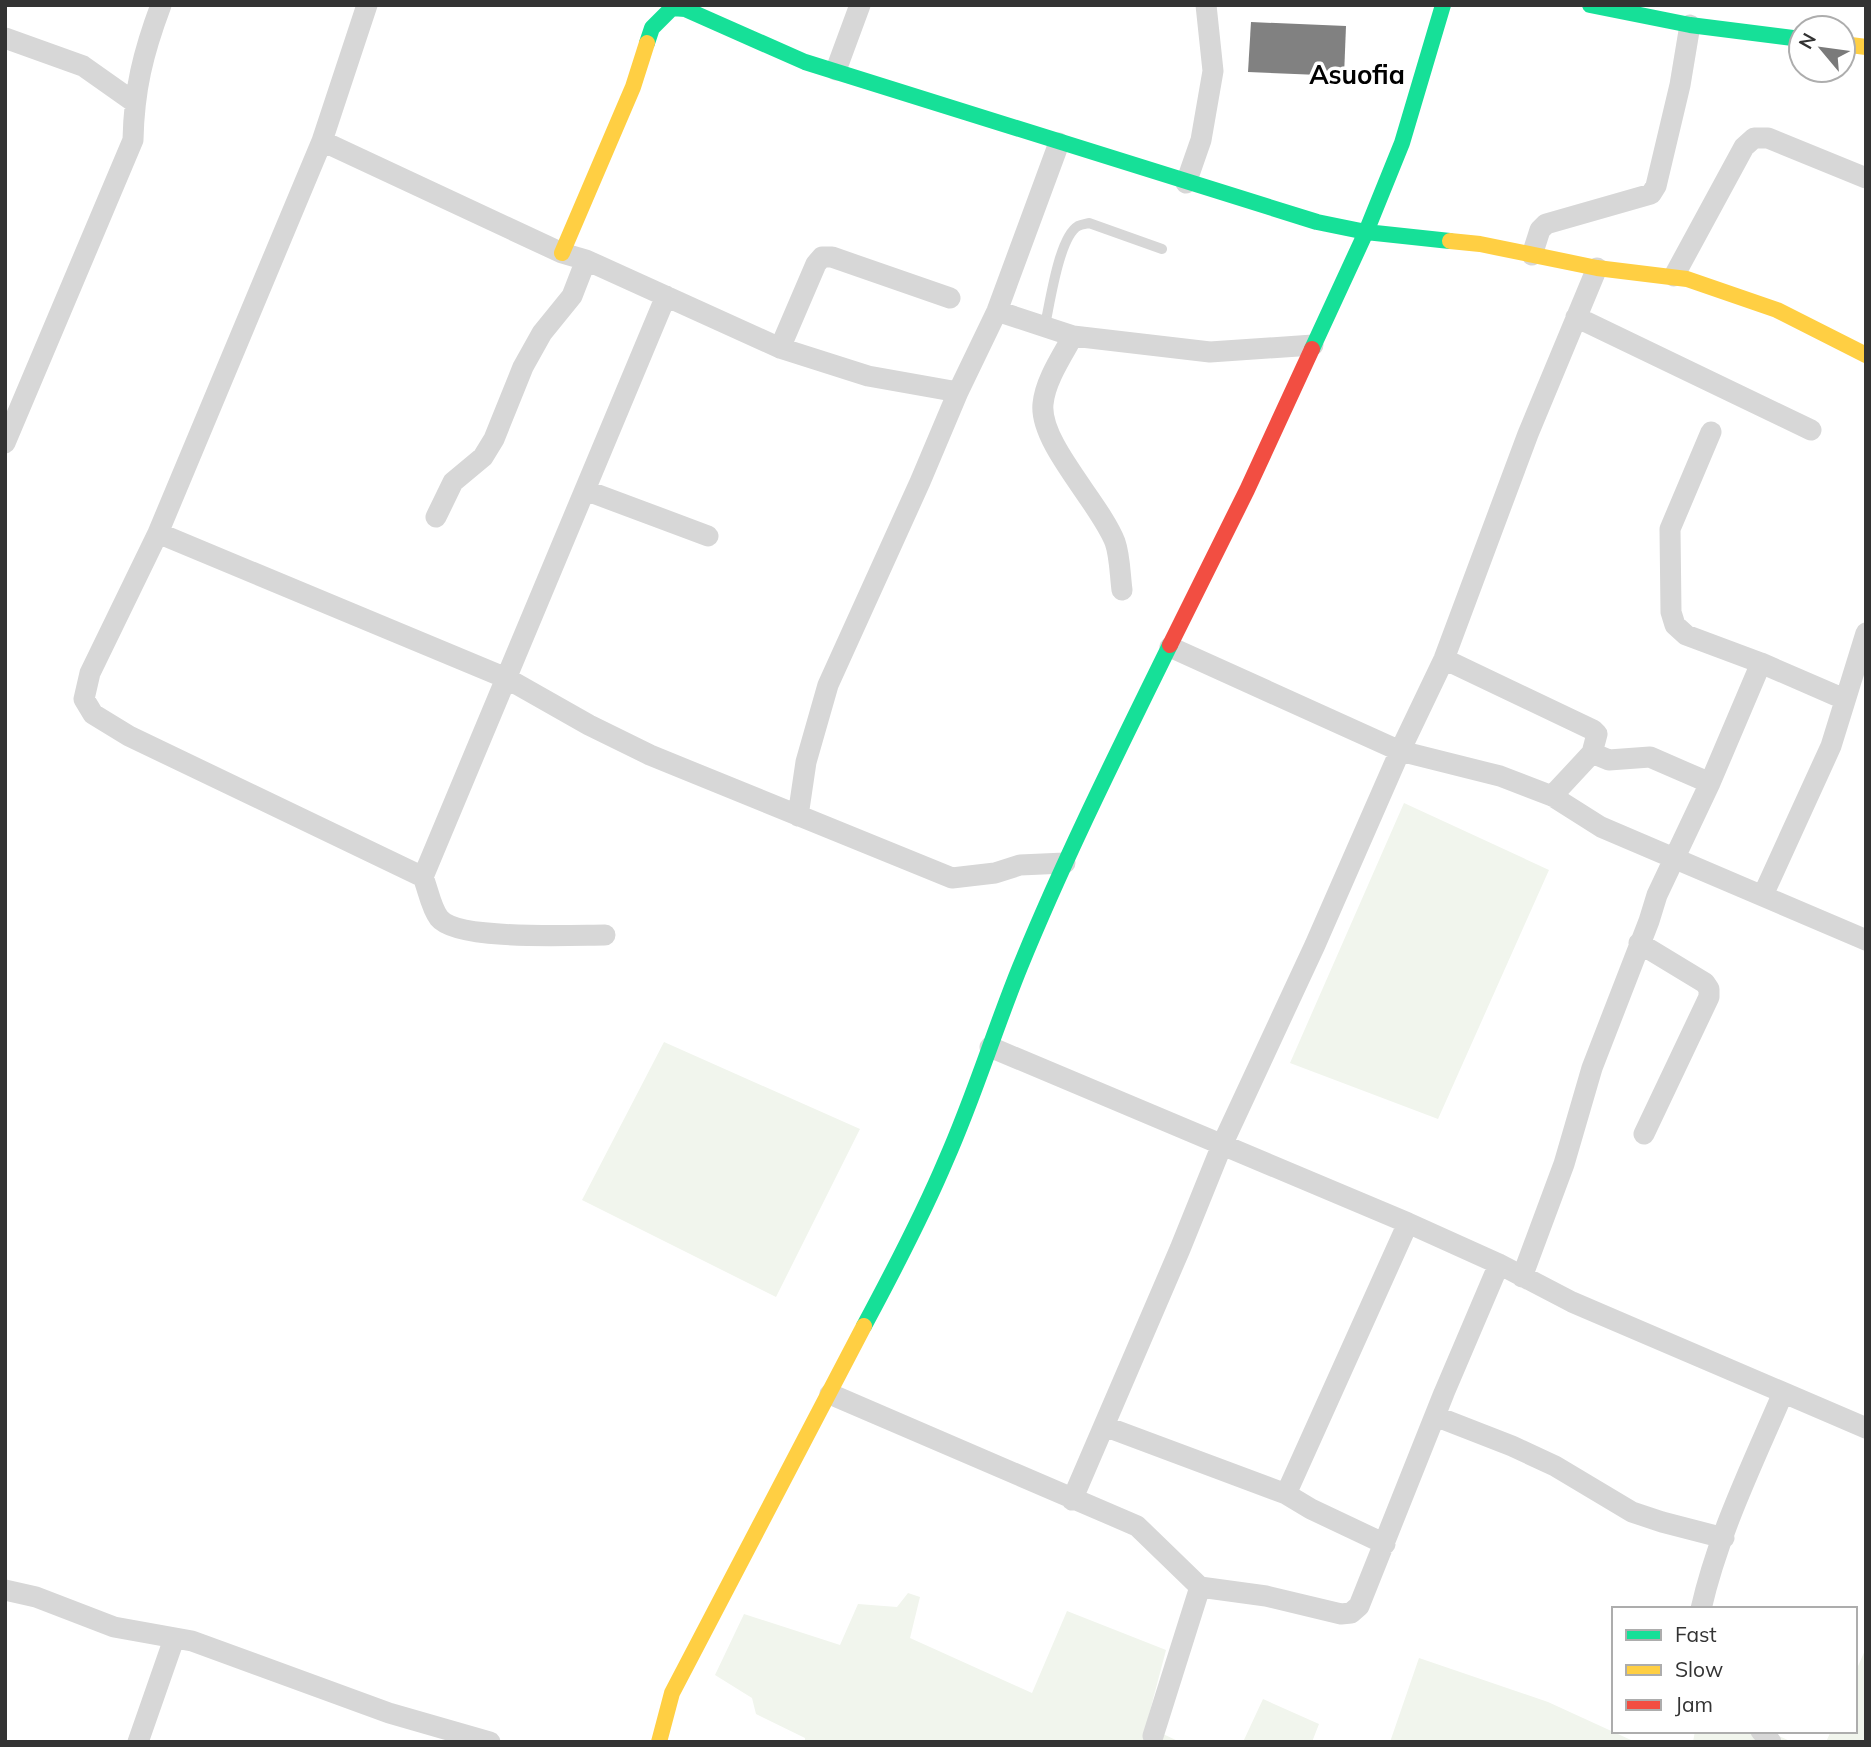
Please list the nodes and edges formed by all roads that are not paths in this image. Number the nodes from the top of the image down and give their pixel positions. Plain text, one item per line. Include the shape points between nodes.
1 (161, 5) edge
2 (367, 5) edge
3 (860, 5) edge
4 (1206, 5) edge
5 (1443, 5) edge
6 (1590, 5) edge
7 (1690, 25) junction
8 (1787, 37) edge
9 (5, 38) edge
10 (836, 70) junction
11 (134, 102) junction
12 (322, 141) junction
13 (1059, 143) junction
14 (1866, 178) edge
15 (1186, 183) junction
16 (1366, 232) junction
17 (1162, 249) dead end
18 (562, 253) junction
19 (1532, 254) junction
20 (586, 260) junction
21 (1597, 268) junction
22 (1674, 276) junction
23 (666, 296) junction
24 (950, 298) dead end
25 (997, 311) junction
26 (1576, 317) junction
27 (1045, 325) junction
28 (1073, 335) junction
29 (1313, 345) junction
30 (780, 348) junction
31 (1866, 355) edge
32 (958, 393) junction
33 (1811, 430) dead end
34 (1711, 432) dead end
35 (5, 443) edge
36 (585, 490) junction
37 (436, 517) dead end
38 (158, 533) junction
39 (708, 536) dead end
40 (1122, 590) dead end
41 (1866, 633) edge
42 (1170, 647) junction
43 (1444, 659) junction
44 (1761, 663) junction
45 (506, 678) junction
46 (1844, 699) junction
47 (1400, 751) junction
48 (1592, 754) junction
49 (1710, 783) junction
50 (1552, 796) junction
51 (798, 816) junction
52 (1673, 856) junction
53 (1065, 863) junction
54 (423, 877) junction
55 (1763, 895) junction
56 (605, 935) dead end
57 (1866, 940) edge
58 (1639, 943) junction
59 (990, 1046) junction
60 (1644, 1134) dead end
61 (1222, 1145) junction
62 (1408, 1223) junction
63 (1499, 1265) junction
64 (1522, 1277) junction
65 (1783, 1393) junction
66 (830, 1394) junction
67 (1435, 1416) junction
68 (1104, 1426) junction
69 (1866, 1428) edge
70 (1286, 1494) junction
71 (1072, 1500) junction
72 (1724, 1538) junction
73 (1385, 1544) junction
74 (1200, 1587) junction
75 (5, 1590) edge
76 (1702, 1607) edge
77 (174, 1639) junction
78 (1153, 1736) dead end
79 (138, 1742) edge
80 (491, 1742) edge
81 (660, 1742) edge

1 - 11 street via 144,52
2 - 12 street
3 - 10 street
4 - 15 street via 1213,71 1201,140
5 - 16 street via 1402,143
6 - 7 street
7 - 8 street
7 - 19 street via 1680,85 1651,194 1546,224
9 - 11 street via 83,66
10 - 13 street
10 - 18 street via 805,62 685,9 672,8 652,28 633,87
11 - 35 street via 133,140
12 - 18 street
12 - 38 street
13 - 15 street
13 - 25 street
14 - 22 street via 1768,138 1754,138 1744,147
15 - 16 street
16 - 19 street
16 - 29 street
17 - 27 lane via 1089,223 1077,226 1060,260
18 - 20 street
19 - 21 street
20 - 23 street
20 - 37 street via 572,296 542,332 523,367 494,439 483,457 453,482
21 - 22 street
21 - 26 street
22 - 31 street via 1777,310
23 - 30 street
23 - 36 street
24 - 30 street via 822,257
25 - 27 street
25 - 32 street
26 - 33 street
26 - 43 street
27 - 28 street
28 - 29 street via 1210,352
28 - 40 street via 1042,405 1062,458 1116,543
29 - 42 street
30 - 32 street via 877,378
32 - 51 street via 828,685 806,762
34 - 44 street via 1670,528 1671,612 1675,625 1686,635
36 - 39 street
36 - 45 street
38 - 45 street
38 - 54 street via 90,673 83,699 93,714 129,736
41 - 46 street
42 - 47 street
42 - 53 street
43 - 47 street
43 - 48 street via 1593,730 1597,734
44 - 46 street
44 - 49 street
45 - 51 street via 650,755
45 - 54 street
46 - 55 street via 1831,746
47 - 50 street via 1500,776
47 - 61 street
48 - 49 street via 1609,760 1650,757
48 - 50 street
49 - 52 street
50 - 52 street via 1601,827
51 - 53 street via 953,878 1020,865
52 - 55 street
52 - 58 street
53 - 59 street
54 - 56 street via 439,918 452,928 481,934
55 - 57 street
58 - 60 street via 1709,989
58 - 64 street
59 - 61 street
59 - 66 street via 947,1159
61 - 62 street
61 - 68 street
62 - 63 street
62 - 70 street
63 - 64 street
63 - 67 street
64 - 65 street
65 - 69 street
65 - 72 street
66 - 71 street
66 - 81 street via 672,1693
67 - 72 street via 1555,1466 1632,1512
67 - 73 street
68 - 70 street
68 - 71 street
70 - 73 street
71 - 74 street via 1137,1527
72 - 76 street
73 - 74 street via 1359,1606 1351,1613
74 - 78 street
75 - 77 street via 66,1607 114,1627
77 - 79 street
77 - 80 street via 205,1645 389,1713

